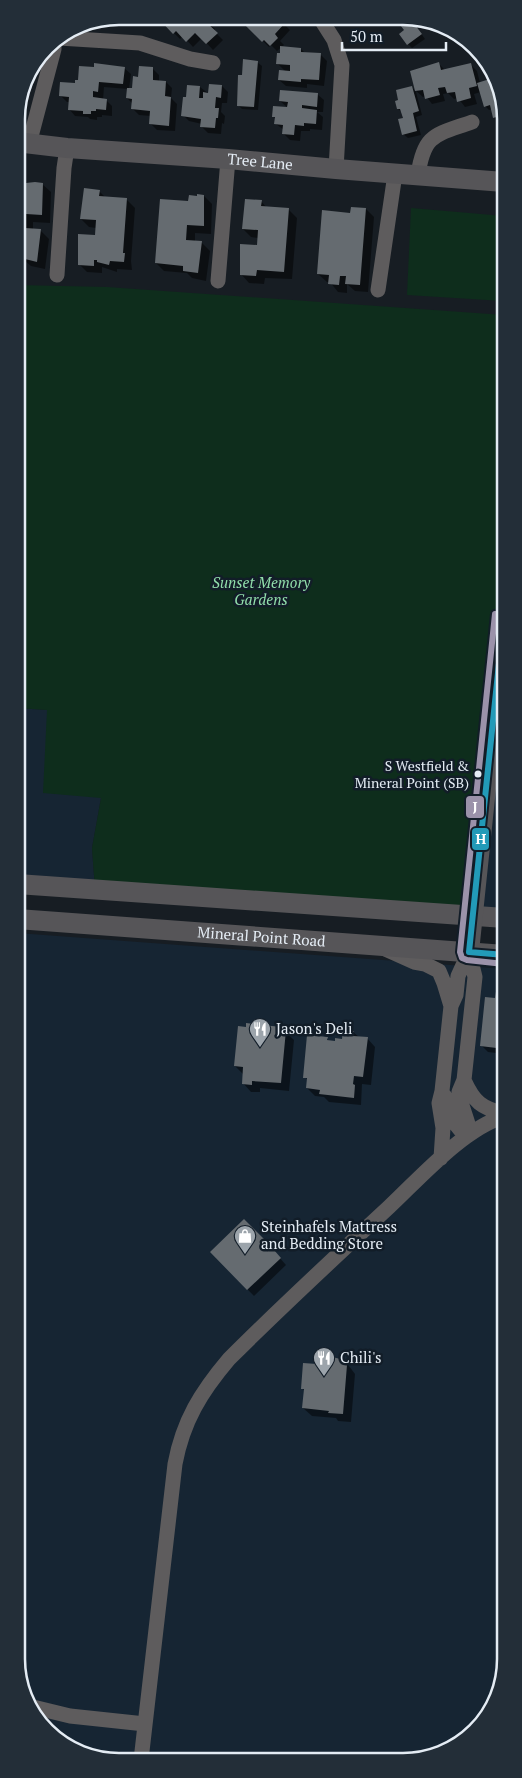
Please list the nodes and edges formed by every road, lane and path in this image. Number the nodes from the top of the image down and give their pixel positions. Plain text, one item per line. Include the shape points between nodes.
1 (324, 25) edge
2 (71, 39) edge
3 (53, 52) edge
4 (213, 63) dead end
5 (472, 122) dead end
6 (25, 137) edge
7 (25, 143) edge
8 (67, 148) junction
9 (228, 159) junction
10 (336, 169) junction
11 (394, 174) junction
12 (418, 175) junction
13 (497, 181) edge
14 (57, 275) dead end
15 (218, 281) dead end
16 (378, 290) dead end
17 (497, 739) edge
18 (25, 885) edge
19 (472, 916) junction
20 (497, 918) edge
21 (25, 920) edge
22 (373, 944) junction
23 (469, 952) junction
24 (497, 954) edge
25 (450, 1006) junction
26 (464, 1080) junction
27 (442, 1091) junction
28 (497, 1112) edge
29 (497, 1118) edge
30 (469, 1135) junction
31 (441, 1158) junction
32 (40, 1708) edge
33 (145, 1724) junction
34 (142, 1753) edge

1 - 10 street via 339,51 342,65
2 - 4 street via 140,43
3 - 6 street
5 - 12 street via 433,136 424,147
7 - 8 main road, Tree Lane
8 - 9 main road, Tree Lane
8 - 14 street
9 - 10 main road, Tree Lane
9 - 15 street
10 - 11 main road, Tree Lane
11 - 12 main road, Tree Lane
11 - 16 street
12 - 13 main road, Tree Lane
17 - 19 main road
18 - 19 main road
19 - 20 main road
19 - 23 main road
21 - 22 main road, Mineral Point Road
22 - 23 main road, Mineral Point Road
22 - 25 street via 438,971
23 - 24 main road, Mineral Point Road
23 - 25 street
23 - 26 street via 475,977
25 - 27 street
26 - 28 street via 481,1106
26 - 30 street via 460,1092
27 - 30 street via 454,1122
27 - 31 street via 439,1104 443,1128
29 - 30 street
30 - 31 street
31 - 33 street via 228,1359 195,1405 174,1464
32 - 33 street via 70,1716
33 - 34 street

